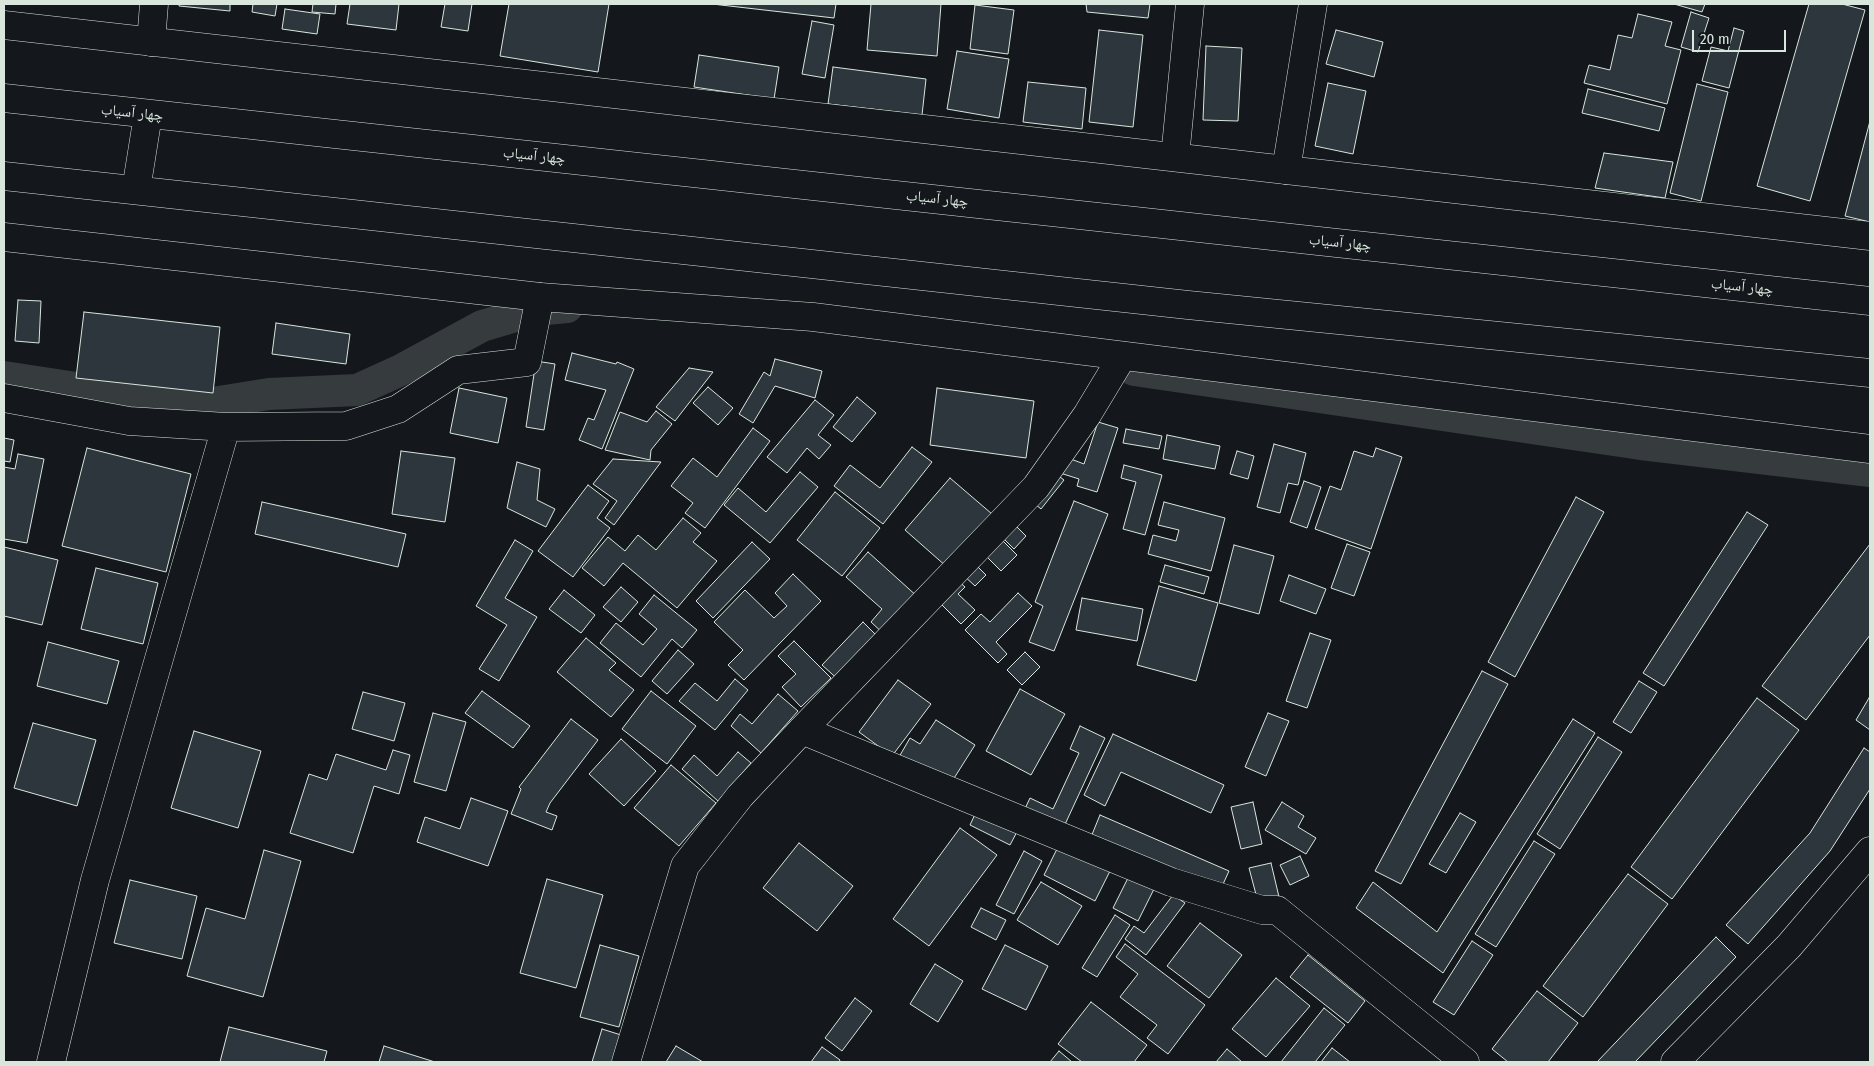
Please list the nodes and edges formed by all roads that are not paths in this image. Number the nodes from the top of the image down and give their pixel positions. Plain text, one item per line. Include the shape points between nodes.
1 (154, 4) edge
2 (1190, 4) edge
3 (1313, 4) edge
4 (4, 25) edge
5 (151, 42) junction
6 (4, 98) edge
7 (148, 115) junction
8 (1175, 158) junction
9 (1286, 170) junction
10 (4, 176) edge
11 (136, 190) junction
12 (1870, 236) edge
13 (4, 237) edge
14 (540, 296) junction
15 (1870, 301) edge
16 (1122, 357) junction
17 (1870, 374) edge
18 (4, 398) edge
19 (226, 427) junction
20 (1870, 450) edge
21 (802, 730) junction
22 (1870, 852) edge
23 (51, 1062) edge
24 (626, 1062) edge
25 (1465, 1062) edge
26 (1675, 1062) edge

1 - 5 main road
2 - 8 main road
3 - 9 main road
4 - 5 main road
5 - 8 main road
6 - 7 main road, چهار آسیاب
7 - 11 main road
7 - 15 main road, چهار آسیاب
8 - 9 main road
9 - 12 main road
10 - 11 main road
11 - 17 main road via 1188,305
13 - 14 main road
14 - 16 main road via 813,317
14 - 19 main road via 527,362 458,370 398,409 346,426
16 - 20 main road
16 - 21 main road via 1087,415 1036,487
18 - 19 main road via 129,421
19 - 23 main road via 95,880
21 - 24 main road via 740,796 685,866
21 - 25 main road via 1171,882 1262,910 1276,910
22 - 26 main road via 1789,946

